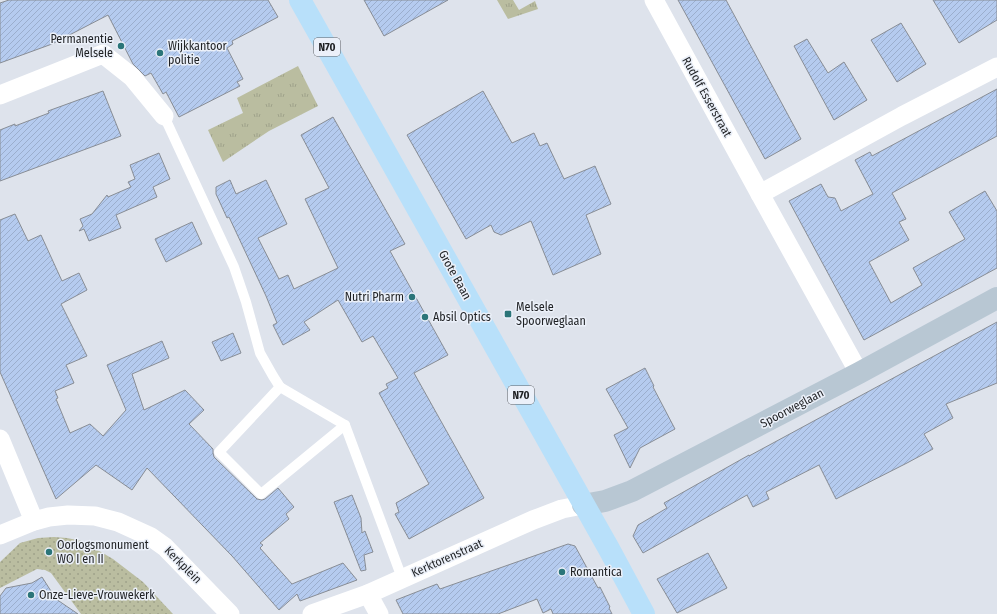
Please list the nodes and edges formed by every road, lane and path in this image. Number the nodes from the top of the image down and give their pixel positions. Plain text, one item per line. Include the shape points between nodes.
1 (300, 0) edge
2 (654, 0) edge
3 (997, 54) edge
4 (997, 67) edge
5 (0, 95) edge
6 (164, 116) joint
7 (902, 116) junction
8 (760, 194) junction
9 (997, 298) edge
10 (859, 373) junction
11 (280, 387) junction
12 (345, 425) junction
13 (0, 439) edge
14 (583, 505) junction
15 (34, 521) junction
16 (0, 535) edge
17 (402, 578) junction
18 (368, 594) junction
19 (230, 614) edge
20 (312, 614) edge
21 (379, 614) edge
22 (644, 614) edge

1 - 14 main road, Grote Baan / N70
2 - 8 street, Rudolf Esserstraat
3 - 7 street
4 - 7 street
5 - 6 street via 103,54 132,77
6 - 11 lane via 234,267 260,353
7 - 8 street
8 - 10 street, Rudolf Esserstraat
9 - 10 street, Spoorweglaan
10 - 14 street, Spoorweglaan via 632,491 605,501
11 - 12 lane
11 - 12 lane via 219,452 261,494
12 - 17 lane
13 - 15 street
14 - 17 street, Kerktorenstraat via 562,509 533,520
14 - 22 main road, Grote Baan / N70
15 - 16 street, Kerkplein
15 - 19 street, Kerkplein via 68,515 95,516 118,522 151,537 165,547
17 - 18 street, Kerktorenstraat
18 - 20 street, Kerktorenstraat
18 - 21 street

